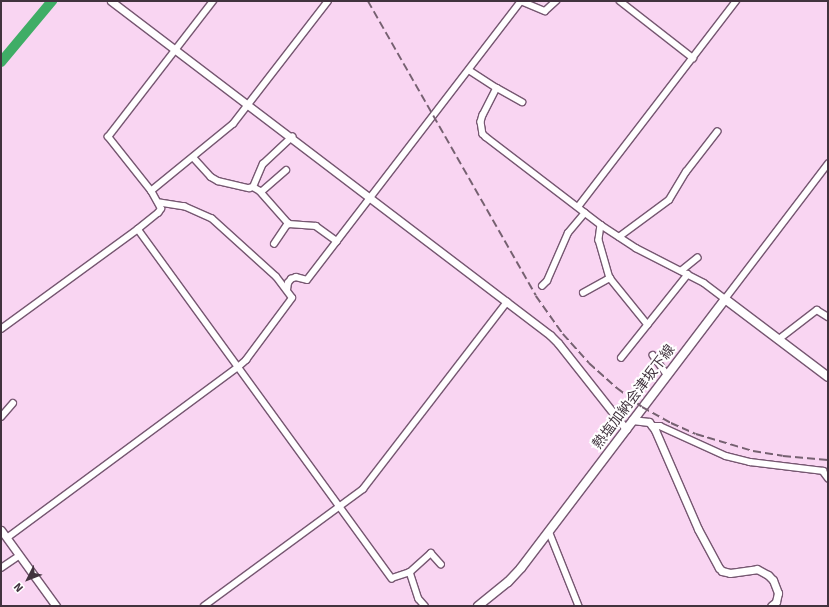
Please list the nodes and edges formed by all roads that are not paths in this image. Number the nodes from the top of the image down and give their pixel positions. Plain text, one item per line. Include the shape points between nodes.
1 (111, 1) edge
2 (213, 1) edge
3 (328, 1) edge
4 (556, 1) edge
5 (736, 1) edge
6 (623, 2) edge
7 (176, 50) junction
8 (693, 58) junction
9 (469, 70) junction
10 (497, 88) junction
11 (522, 102) dead end
12 (248, 104) junction
13 (717, 132) dead end
14 (292, 137) junction
15 (194, 158) junction
16 (828, 164) edge
17 (286, 170) dead end
18 (253, 187) junction
19 (151, 192) junction
20 (261, 192) junction
21 (370, 198) junction
22 (160, 203) junction
23 (578, 207) junction
24 (585, 213) junction
25 (288, 223) junction
26 (601, 225) junction
27 (138, 229) junction
28 (619, 237) junction
29 (337, 241) junction
30 (274, 244) dead end
31 (697, 258) dead end
32 (681, 271) junction
33 (688, 274) junction
34 (610, 278) junction
35 (542, 286) dead end
36 (287, 290) junction
37 (583, 293) dead end
38 (725, 299) junction
39 (507, 302) junction
40 (828, 317) edge
41 (648, 325) junction
42 (1, 328) edge
43 (778, 340) junction
44 (653, 355) dead end
45 (621, 358) dead end
46 (238, 367) junction
47 (667, 374) junction
48 (828, 376) edge
49 (13, 403) dead end
50 (1, 418) edge
51 (632, 420) junction
52 (652, 426) junction
53 (626, 429) junction
54 (828, 478) edge
55 (340, 505) junction
56 (1, 530) edge
57 (549, 531) junction
58 (7, 538) junction
59 (19, 556) junction
60 (441, 564) dead end
61 (1, 568) edge
62 (410, 572) junction
63 (56, 606) edge
64 (204, 606) edge
65 (425, 606) edge
66 (478, 606) edge
67 (579, 606) edge
68 (771, 606) edge

1 - 7 street
2 - 7 street
3 - 12 street
4 - 9 street via 545,11 521,1
5 - 8 street
6 - 8 street
7 - 12 street
7 - 19 street via 108,137
8 - 23 street
9 - 10 street
9 - 21 street
10 - 11 street
10 - 23 street via 483,115 483,134
12 - 14 street
12 - 15 street via 229,128
13 - 28 street via 669,200
14 - 18 street via 263,164
14 - 21 street
15 - 18 street via 218,181
15 - 19 street
16 - 38 street
17 - 20 street
18 - 20 street
19 - 22 street
20 - 25 street
21 - 29 street
21 - 39 street
22 - 27 street via 161,209 158,213
22 - 36 street via 185,207 212,219
23 - 24 street
24 - 26 street
24 - 35 street via 567,236 548,279
25 - 29 street via 316,226
25 - 30 street
26 - 28 street
26 - 34 street via 598,240
27 - 42 street
27 - 46 street
28 - 32 street
29 - 36 street via 307,280 296,277 291,279
31 - 32 street
32 - 33 street
33 - 38 street via 710,286
33 - 41 street
34 - 37 street
34 - 41 street
36 - 46 street via 292,298 290,304
38 - 43 main road
38 - 47 main road, 熱塩加納会津坂下線
39 - 53 street via 558,343
39 - 55 street via 363,489
40 - 43 street via 817,310
41 - 45 street
43 - 48 main road
44 - 47 street
46 - 55 street
46 - 58 street
47 - 51 main road, 熱塩加納会津坂下線
49 - 50 street
51 - 52 street via 649,422
51 - 53 main road, 熱塩加納会津坂下線
52 - 54 street via 660,426 726,456 750,462 823,471
52 - 68 street via 698,529 719,568 730,573 757,569 768,575 778,593 776,602
53 - 57 main road, 熱塩加納会津坂下線
55 - 62 street via 392,578
55 - 64 street
56 - 58 street
57 - 66 main road, 熱塩加納会津坂下線 via 508,582
57 - 67 street
58 - 59 street
59 - 61 street
59 - 63 street
60 - 62 street via 431,553
62 - 65 street via 419,599

